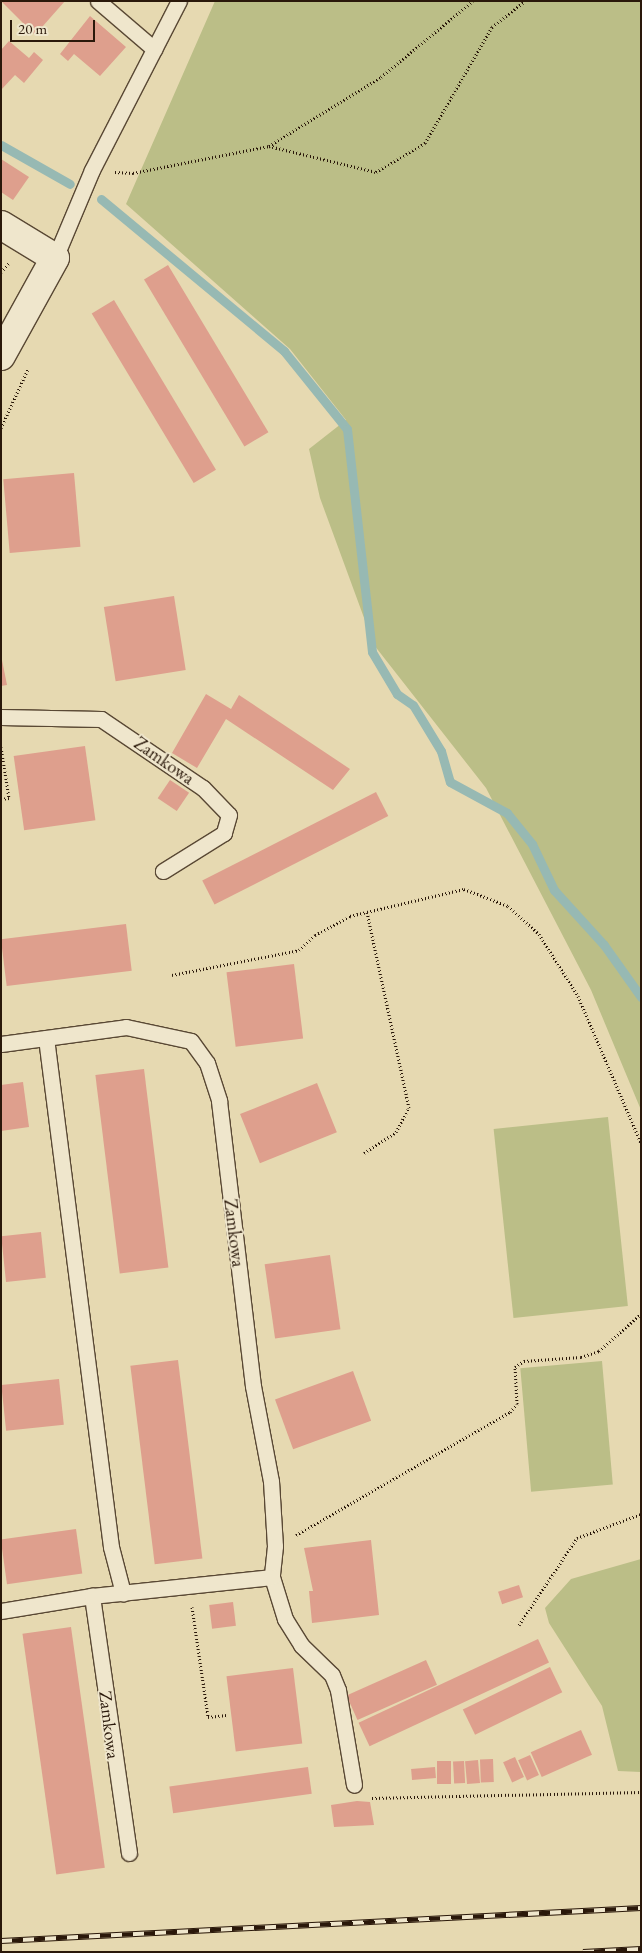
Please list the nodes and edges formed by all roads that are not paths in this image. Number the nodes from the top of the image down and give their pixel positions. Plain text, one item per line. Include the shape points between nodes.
1 (98, 1) edge
2 (179, 1) edge
3 (154, 49) junction
4 (1, 225) edge
5 (55, 258) junction
6 (1, 356) edge
7 (1, 717) edge
8 (163, 871) dead end
9 (46, 1038) junction
10 (1, 1044) edge
11 (272, 1577) junction
12 (123, 1593) junction
13 (92, 1596) junction
14 (1, 1611) edge
15 (354, 1786) road end
16 (129, 1853) dead end

1 - 3 lane
2 - 3 lane
3 - 5 lane via 92,170
4 - 5 street
5 - 6 street
7 - 8 lane, Zamkowa via 101,719 203,788 230,815 224,833
9 - 10 lane, Zamkowa
9 - 11 lane, Zamkowa via 101,1027 126,1027 191,1041 207,1063 219,1101 276,1546
9 - 12 lane via 111,1547
11 - 12 lane
11 - 15 lane, Zamkowa via 285,1618 301,1645 332,1676 338,1690
12 - 13 lane
13 - 14 lane
13 - 16 lane, Zamkowa

